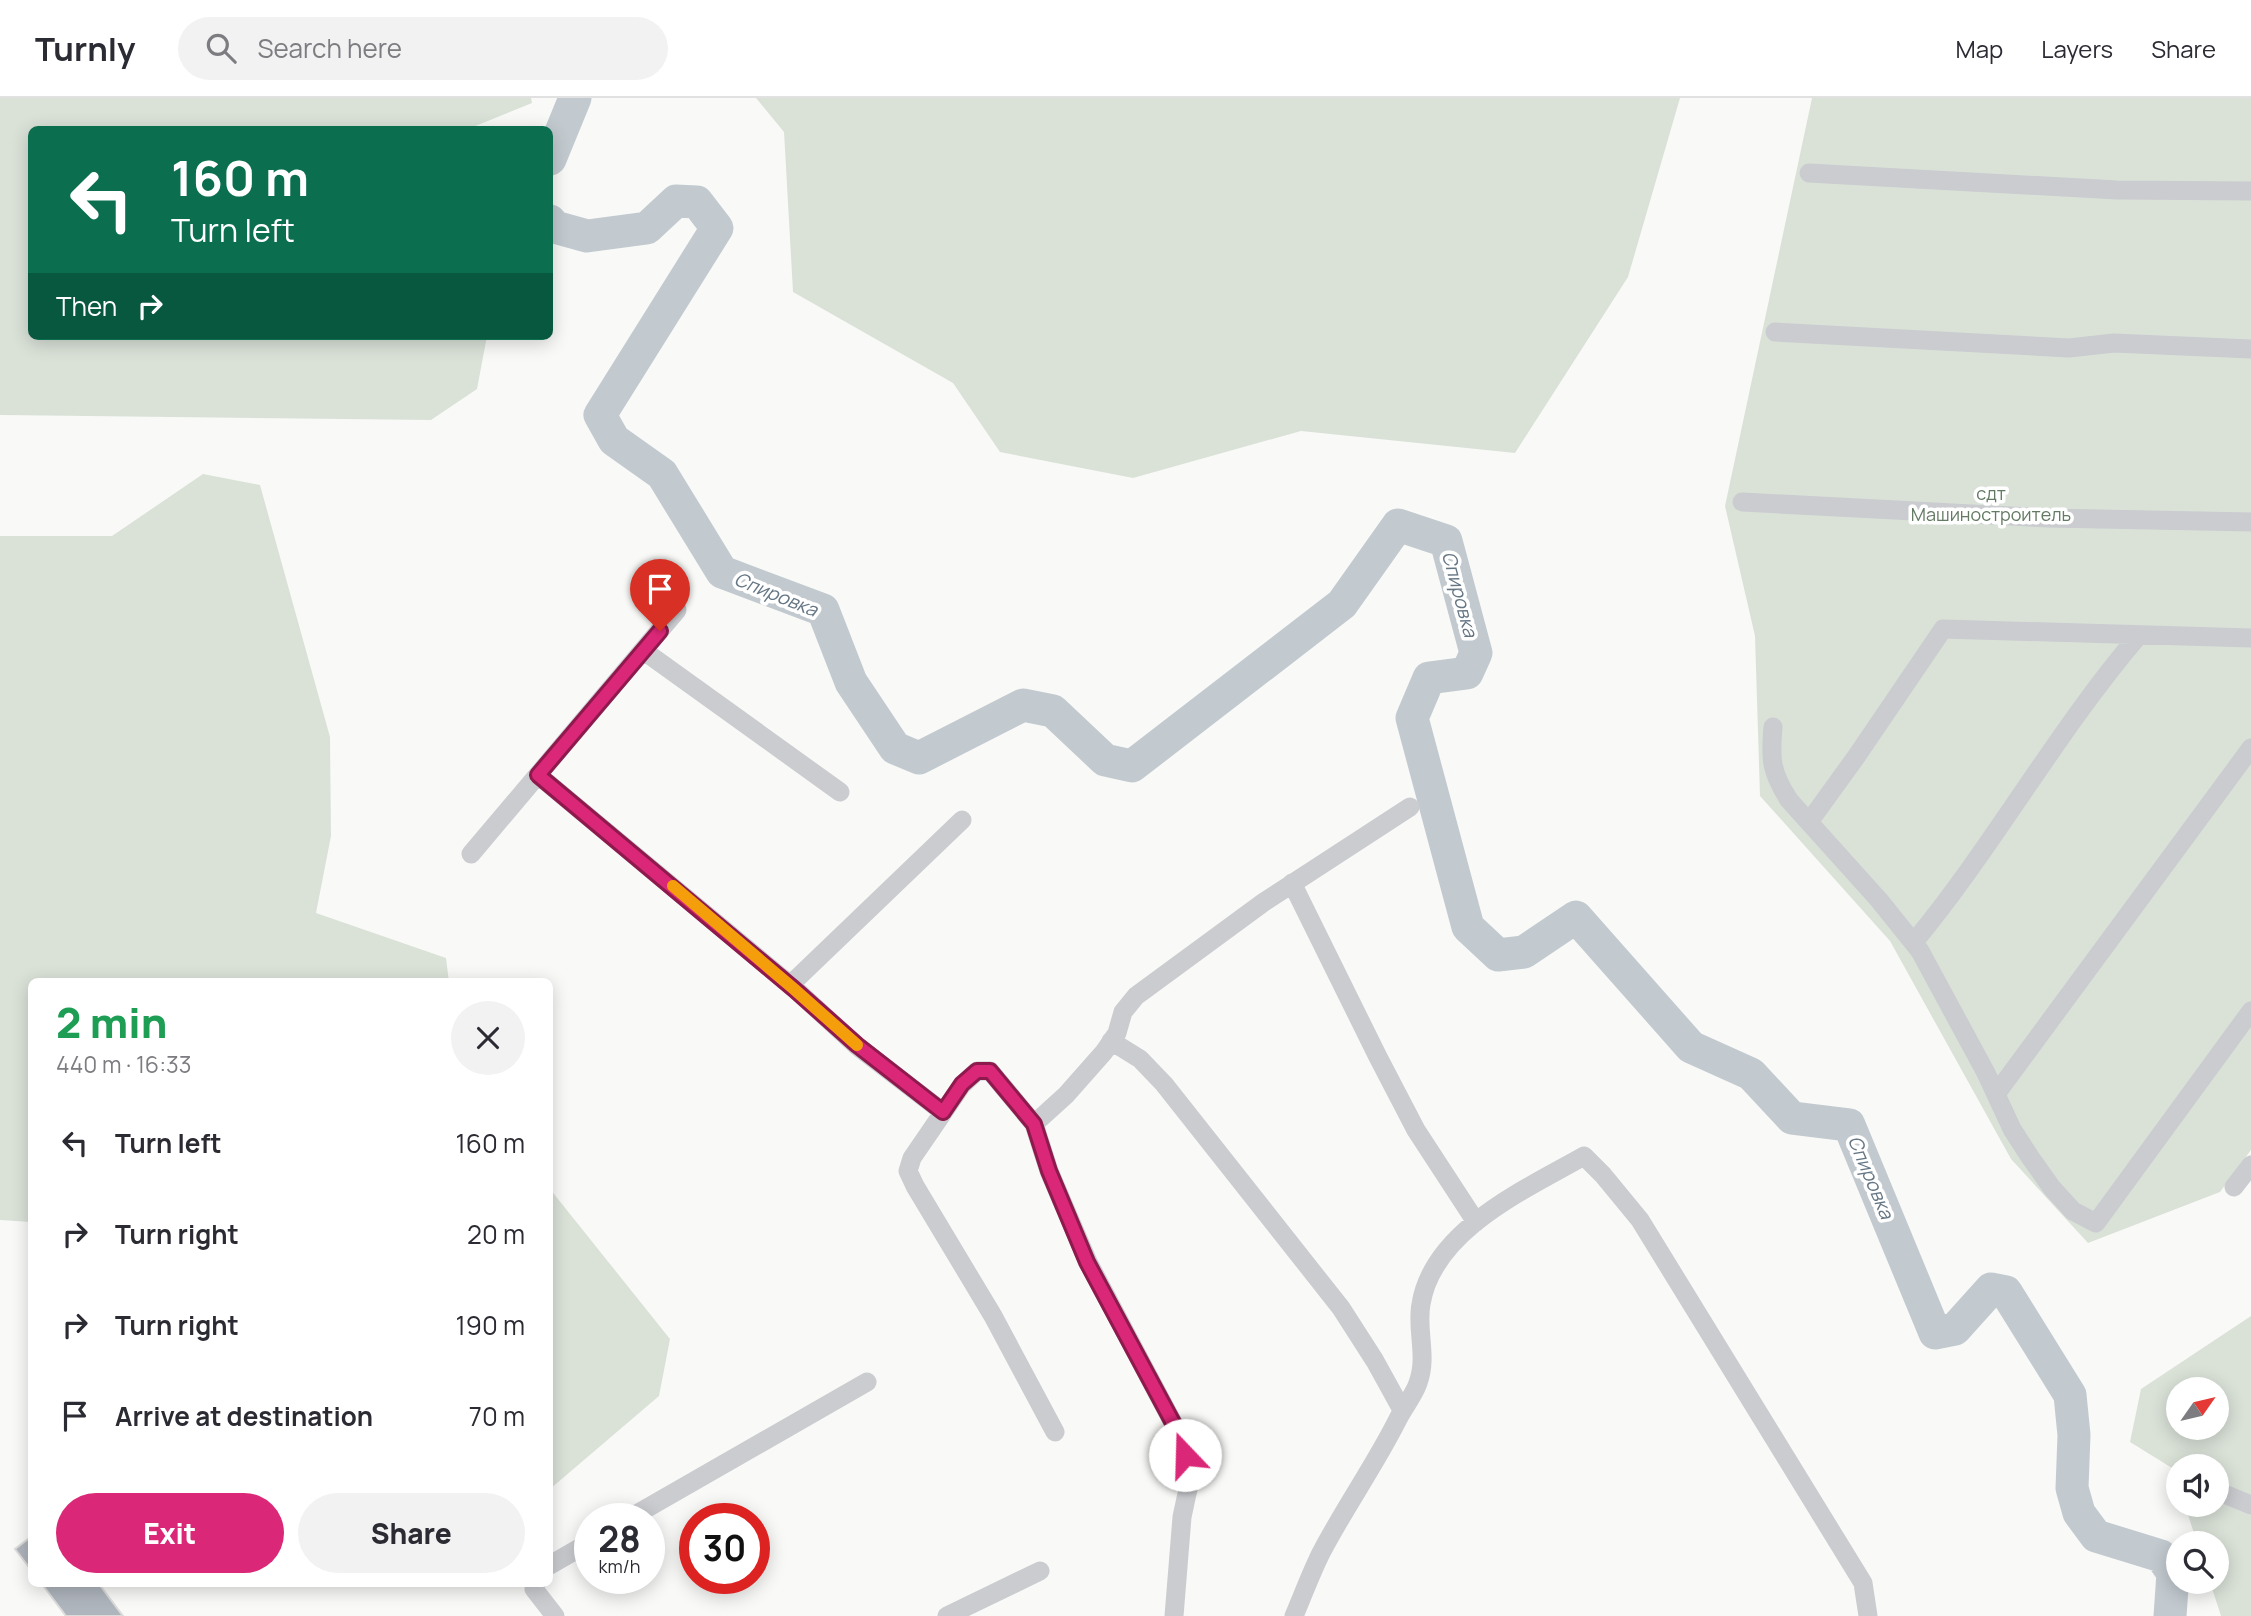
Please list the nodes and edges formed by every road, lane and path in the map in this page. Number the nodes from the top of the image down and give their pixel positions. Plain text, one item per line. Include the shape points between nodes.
1 (1809, 173) dead end
2 (2251, 191) edge
3 (1775, 332) dead end
4 (2251, 348) edge
5 (1742, 502) dead end
6 (2251, 522) edge
7 (677, 610) dead end
8 (2139, 635) junction
9 (2251, 638) edge
10 (644, 651) junction
11 (1773, 727) dead end
12 (2251, 748) edge
13 (538, 775) junction
14 (840, 792) dead end
15 (1410, 807) dead end
16 (962, 820) dead end
17 (1809, 822) junction
18 (471, 854) dead end
19 (1292, 883) junction
20 (1914, 943) junction
21 (790, 985) junction
22 (2251, 1011) edge
23 (1111, 1041) junction
24 (1996, 1094) junction
25 (943, 1112) junction
26 (1034, 1124) junction
27 (2251, 1165) edge
28 (2234, 1187) dead end
29 (1476, 1222) junction
30 (867, 1382) dead end
31 (1402, 1410) junction
32 (1055, 1432) dead end
33 (2229, 1496) edge
34 (656, 1503) edge
35 (2251, 1505) edge
36 (574, 1551) edge
37 (553, 1563) edge
38 (1040, 1571) dead end
39 (535, 1587) edge
40 (1865, 1615) edge
41 (555, 1616) edge
42 (947, 1616) edge
43 (1174, 1616) edge
44 (1294, 1616) edge

1 - 2 street via 2117,190
3 - 4 street via 2069,348 2114,343
5 - 6 street via 2049,518
7 - 10 street
8 - 9 street
8 - 17 street via 1942,629
8 - 20 street via 2101,679
10 - 13 street
10 - 14 street
11 - 17 street via 1774,774
12 - 24 street
13 - 18 street
13 - 21 street
15 - 19 street
16 - 21 street
17 - 20 street
19 - 23 street via 1136,996 1123,1012
19 - 29 street via 1416,1130
20 - 24 street
21 - 25 street
22 - 24 street via 2096,1223 2073,1210 2052,1188 2012,1129
23 - 26 street via 1066,1096
23 - 31 street via 1140,1059 1164,1084 1308,1262 1362,1340
25 - 26 street via 962,1084 977,1071 990,1071
25 - 32 street via 908,1171
26 - 43 street via 1087,1262 1179,1434 1191,1475 1182,1517
27 - 28 street
29 - 31 street via 1439,1259 1426,1281 1420,1306 1423,1360 1418,1384
29 - 40 street via 1584,1156 1603,1175 1640,1220 1863,1583
30 - 34 street
31 - 44 street via 1321,1554
33 - 35 street
36 - 37 street
38 - 42 street
39 - 41 street

